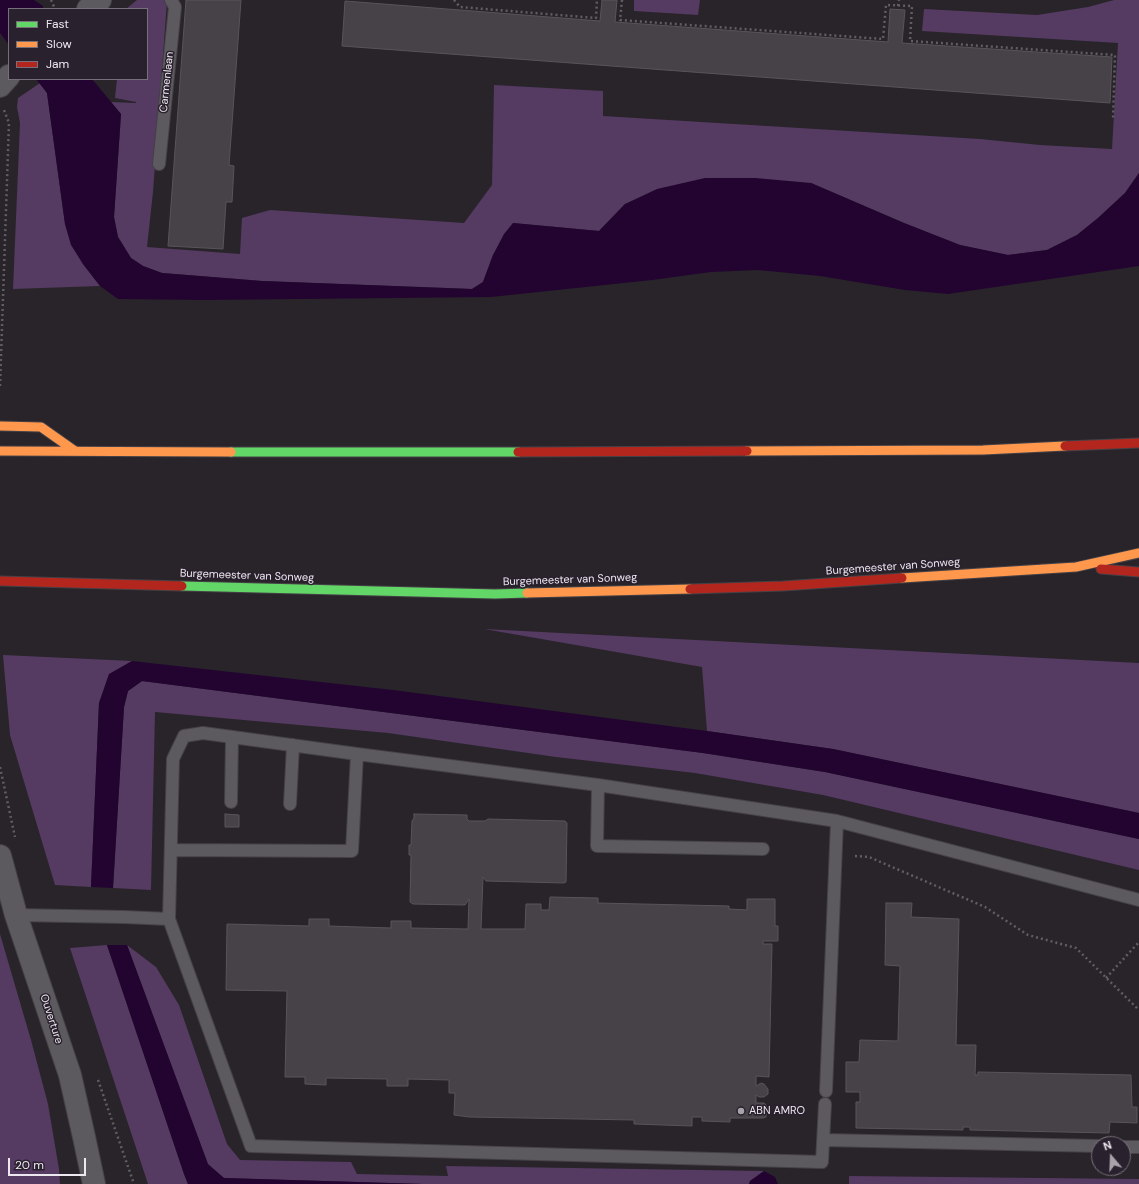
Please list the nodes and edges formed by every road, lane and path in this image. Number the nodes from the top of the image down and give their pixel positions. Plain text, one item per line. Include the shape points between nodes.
1 (100, 0) edge
2 (171, 0) edge
3 (454, 0) edge
4 (597, 0) edge
5 (622, 0) edge
6 (899, 0) edge
7 (898, 6) junction
8 (89, 8) edge
9 (8, 77) edge
10 (0, 86) edge
11 (0, 105) edge
12 (1113, 119) dead end
13 (159, 164) dead end
14 (0, 386) edge
15 (0, 426) edge
16 (1139, 443) edge
17 (0, 451) edge
18 (75, 451) junction
19 (1139, 553) edge
20 (1076, 567) junction
21 (1139, 572) edge
22 (0, 581) edge
23 (232, 737) junction
24 (292, 745) junction
25 (357, 754) junction
26 (598, 786) junction
27 (231, 802) dead end
28 (290, 804) dead end
29 (837, 821) junction
30 (763, 849) dead end
31 (172, 850) junction
32 (836, 854) junction
33 (0, 856) edge
34 (1139, 900) edge
35 (16, 915) junction
36 (169, 919) junction
37 (1139, 942) edge
38 (1106, 978) junction
39 (1139, 1010) edge
40 (826, 1091) dead end
41 (826, 1104) dead end
42 (824, 1140) junction
43 (1091, 1146) edge
44 (94, 1184) edge

1 - 8 street
2 - 13 lane, Carmenlaan via 174,7
3 - 4 path via 460,7 596,18
5 - 7 path via 620,20 883,39 886,5
6 - 7 path
7 - 12 path via 912,6 910,41 1115,55
9 - 10 street
11 - 14 path via 9,123
15 - 18 highway via 41,427
16 - 18 highway via 983,450 374,453
17 - 18 highway
19 - 20 highway, Burgemeester van Sonweg
20 - 21 highway
20 - 22 highway, Burgemeester van Sonweg via 783,586 495,594
23 - 24 lane
23 - 27 lane
23 - 31 lane via 203,733 184,736 173,759
24 - 25 lane
24 - 28 lane
25 - 26 lane
25 - 31 lane via 352,851
26 - 29 lane
26 - 30 lane via 597,846
29 - 32 lane
29 - 34 lane
31 - 36 lane
32 - 38 path via 869,857 985,907 1028,935 1076,948
32 - 40 lane
33 - 35 street, Ouverture
35 - 36 lane
35 - 44 street, Ouverture via 70,1075
36 - 42 lane via 251,1146 822,1162
37 - 38 path
38 - 39 path
41 - 42 lane
42 - 43 lane

